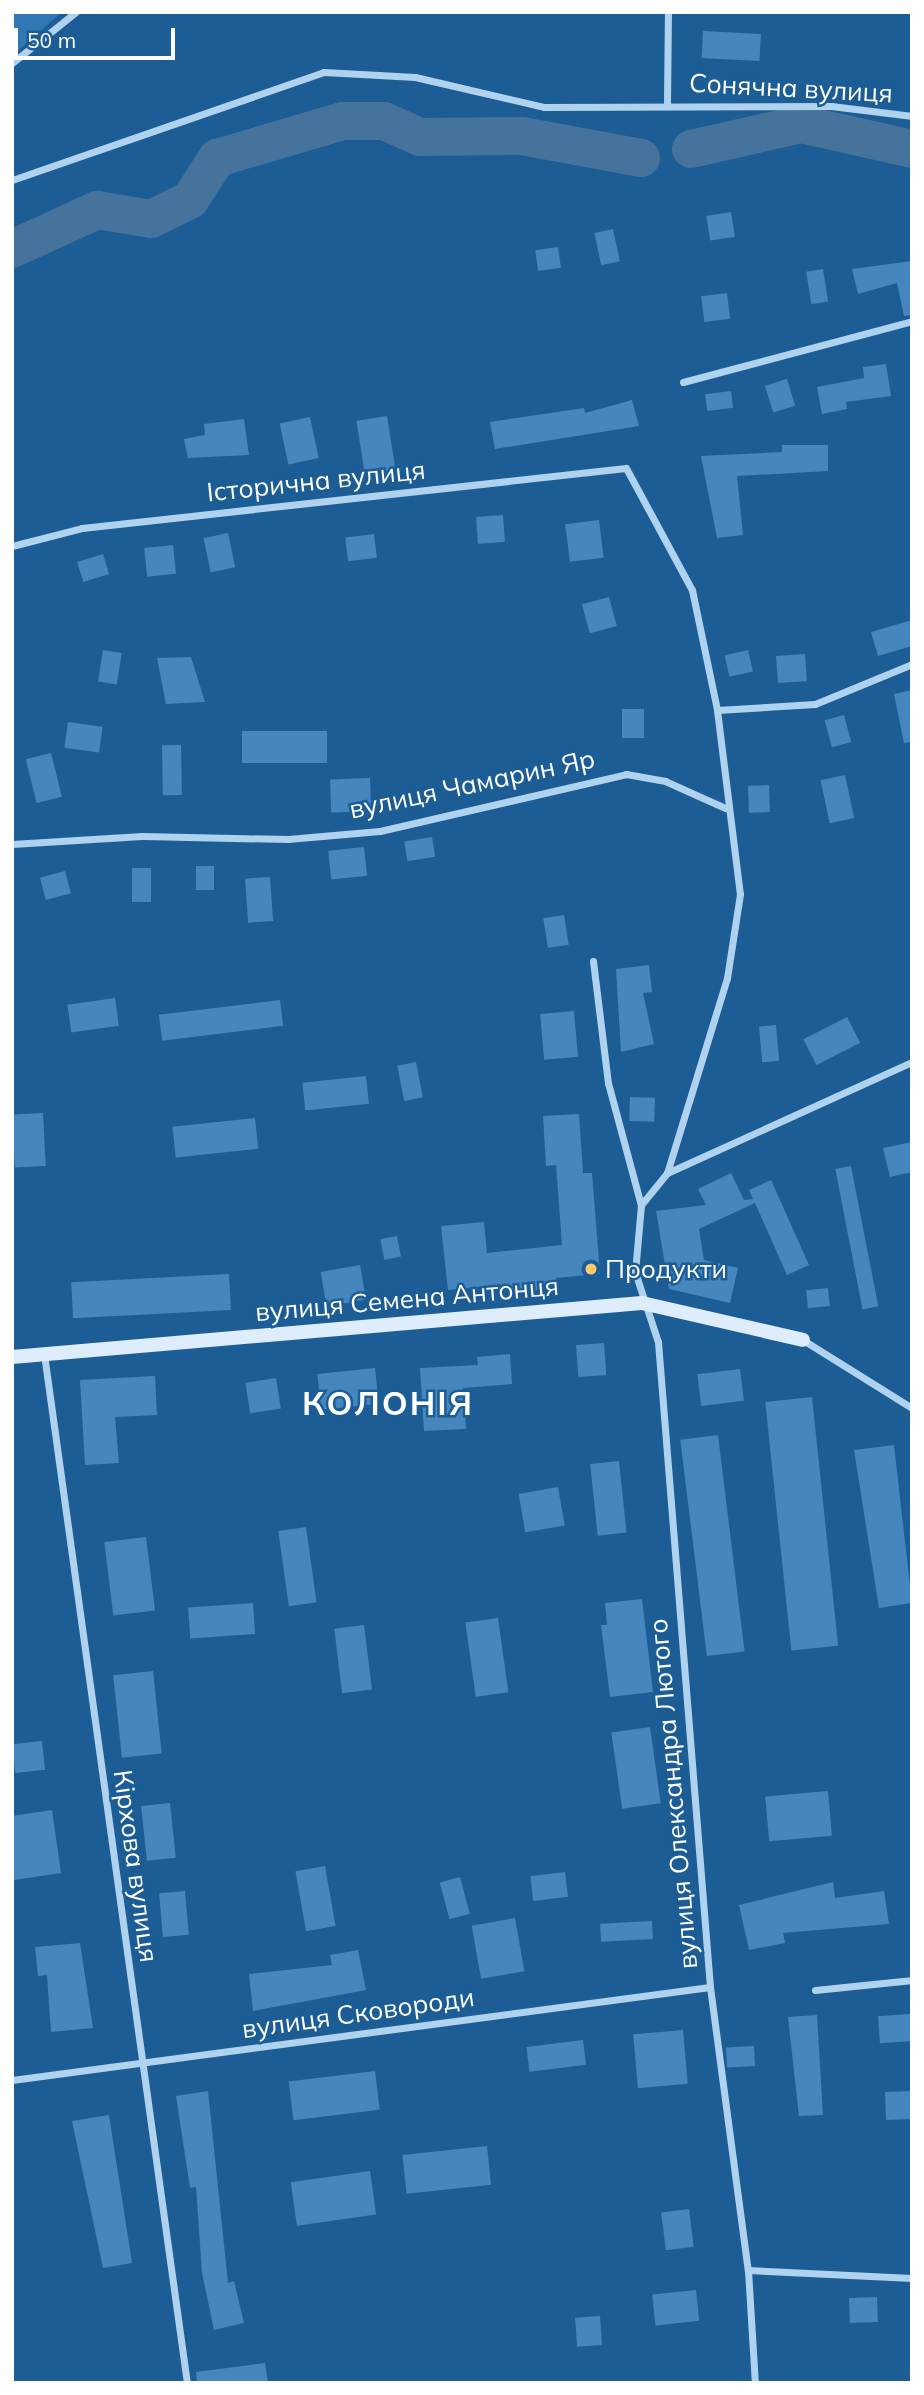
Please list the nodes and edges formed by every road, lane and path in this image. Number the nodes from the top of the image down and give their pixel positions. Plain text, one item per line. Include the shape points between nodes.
1 (76, 12) edge
2 (668, 12) edge
3 (12, 63) edge
4 (667, 103) junction
5 (912, 116) edge
6 (12, 180) edge
7 (912, 321) edge
8 (683, 382) dead end
9 (12, 546) edge
10 (912, 664) edge
11 (717, 710) junction
12 (725, 808) junction
13 (12, 844) edge
14 (593, 961) dead end
15 (912, 1062) edge
16 (667, 1173) junction
17 (641, 1205) junction
18 (642, 1303) junction
19 (803, 1340) joint
20 (44, 1354) junction
21 (12, 1357) edge
22 (912, 1408) edge
23 (912, 1980) edge
24 (710, 1987) junction
25 (815, 1990) dead end
26 (143, 2063) junction
27 (12, 2080) edge
28 (748, 2270) junction
29 (912, 2278) edge
30 (187, 2383) edge
31 (755, 2383) edge

1 - 3 street
2 - 4 street
4 - 5 street, Сонячна вулиця via 831,106
4 - 6 street, Сонячна вулиця via 544,107 415,77 324,72
7 - 8 street
9 - 11 street, Історична вулиця via 82,528 626,468 692,590
10 - 11 street via 815,704
11 - 12 street
12 - 13 street, вулиця Чамарин Яр via 665,780 626,774 380,831 288,839 142,836
12 - 16 street via 740,894 727,978
14 - 17 street, вулиця Олександра Лютого via 608,1083
15 - 16 street
16 - 17 street
17 - 18 street, вулиця Олександра Лютого via 635,1272
18 - 19 street, вулиця Семена Антонця
18 - 20 street, вулиця Семена Антонця
18 - 24 street, вулиця Олександра Лютого via 658,1342
19 - 22 street
20 - 21 street, вулиця Семена Антонця
20 - 26 street, Кірхова вулиця
23 - 25 street
24 - 26 street, вулиця Сковороди
24 - 28 street, вулиця Олександра Лютого
26 - 27 street, вулиця Сковороди
26 - 30 street, Кірхова вулиця
28 - 29 street
28 - 31 street, вулиця Олександра Лютого

